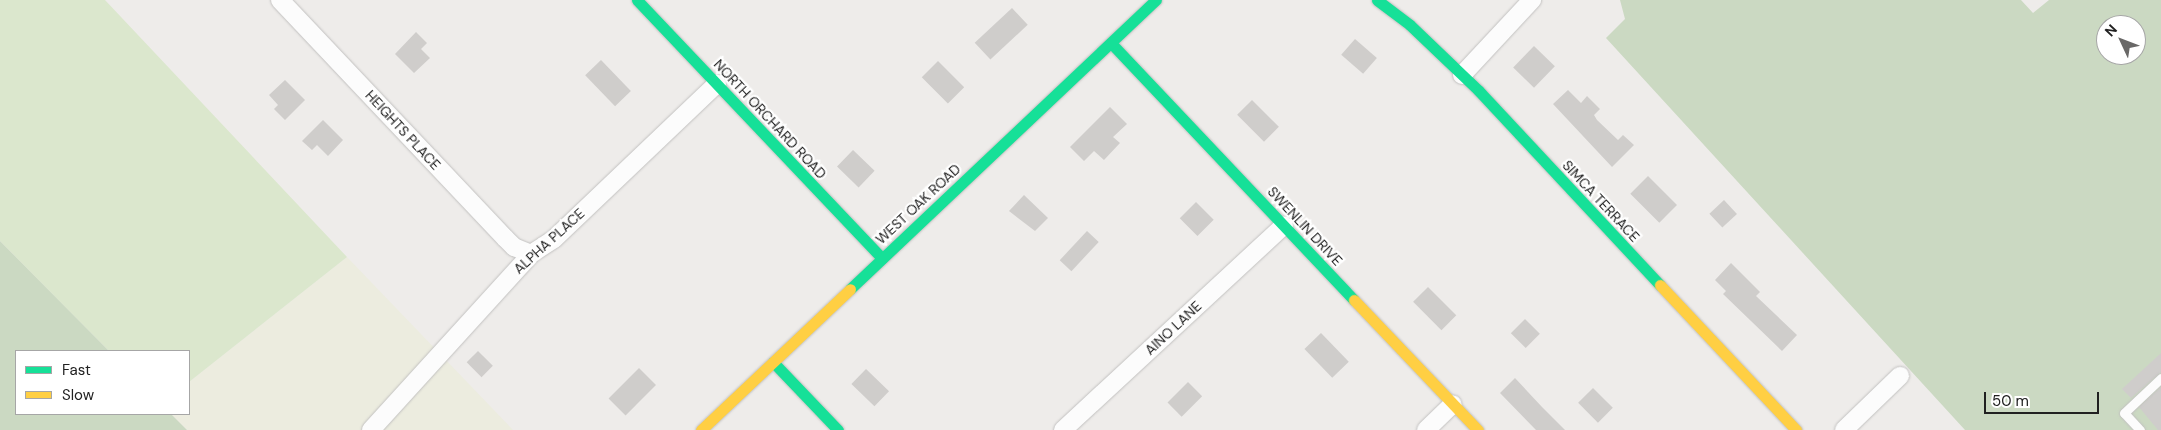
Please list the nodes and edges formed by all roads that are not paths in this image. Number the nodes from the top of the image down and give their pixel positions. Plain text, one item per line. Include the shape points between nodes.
1 (280, 0) edge
2 (637, 0) edge
3 (1156, 0) edge
4 (1377, 0) edge
5 (1532, 0) edge
6 (1111, 43) junction
7 (1462, 74) junction
8 (717, 84) junction
9 (1284, 226) junction
10 (531, 254) junction
11 (882, 258) junction
12 (773, 362) junction
13 (1900, 376) dead end
14 (2161, 378) edge
15 (1453, 404) junction
16 (371, 430) edge
17 (701, 430) edge
18 (838, 430) edge
19 (1063, 430) edge
20 (1426, 430) edge
21 (1478, 430) edge
22 (1796, 430) edge
23 (1844, 430) edge
24 (2140, 430) edge

1 - 10 street, HEIGHTS PLACE via 504,238 514,247
2 - 8 street, NORTH ORCHARD ROAD
3 - 6 street, WEST OAK ROAD
4 - 7 street, SIMCA TERRACE via 1410,25
5 - 7 street
6 - 9 street, SWENLIN DRIVE
6 - 11 street, WEST OAK ROAD
7 - 22 street, SIMCA TERRACE
8 - 10 street, ALPHA PLACE via 554,239
8 - 11 street, NORTH ORCHARD ROAD
9 - 15 street, SWENLIN DRIVE
9 - 19 street, AINO LANE
10 - 16 street, ALPHA PLACE
11 - 12 street, WEST OAK ROAD
12 - 17 street, WEST OAK ROAD
12 - 18 street
13 - 23 street
14 - 24 lane via 2124,413
15 - 20 street
15 - 21 street, SWENLIN DRIVE

